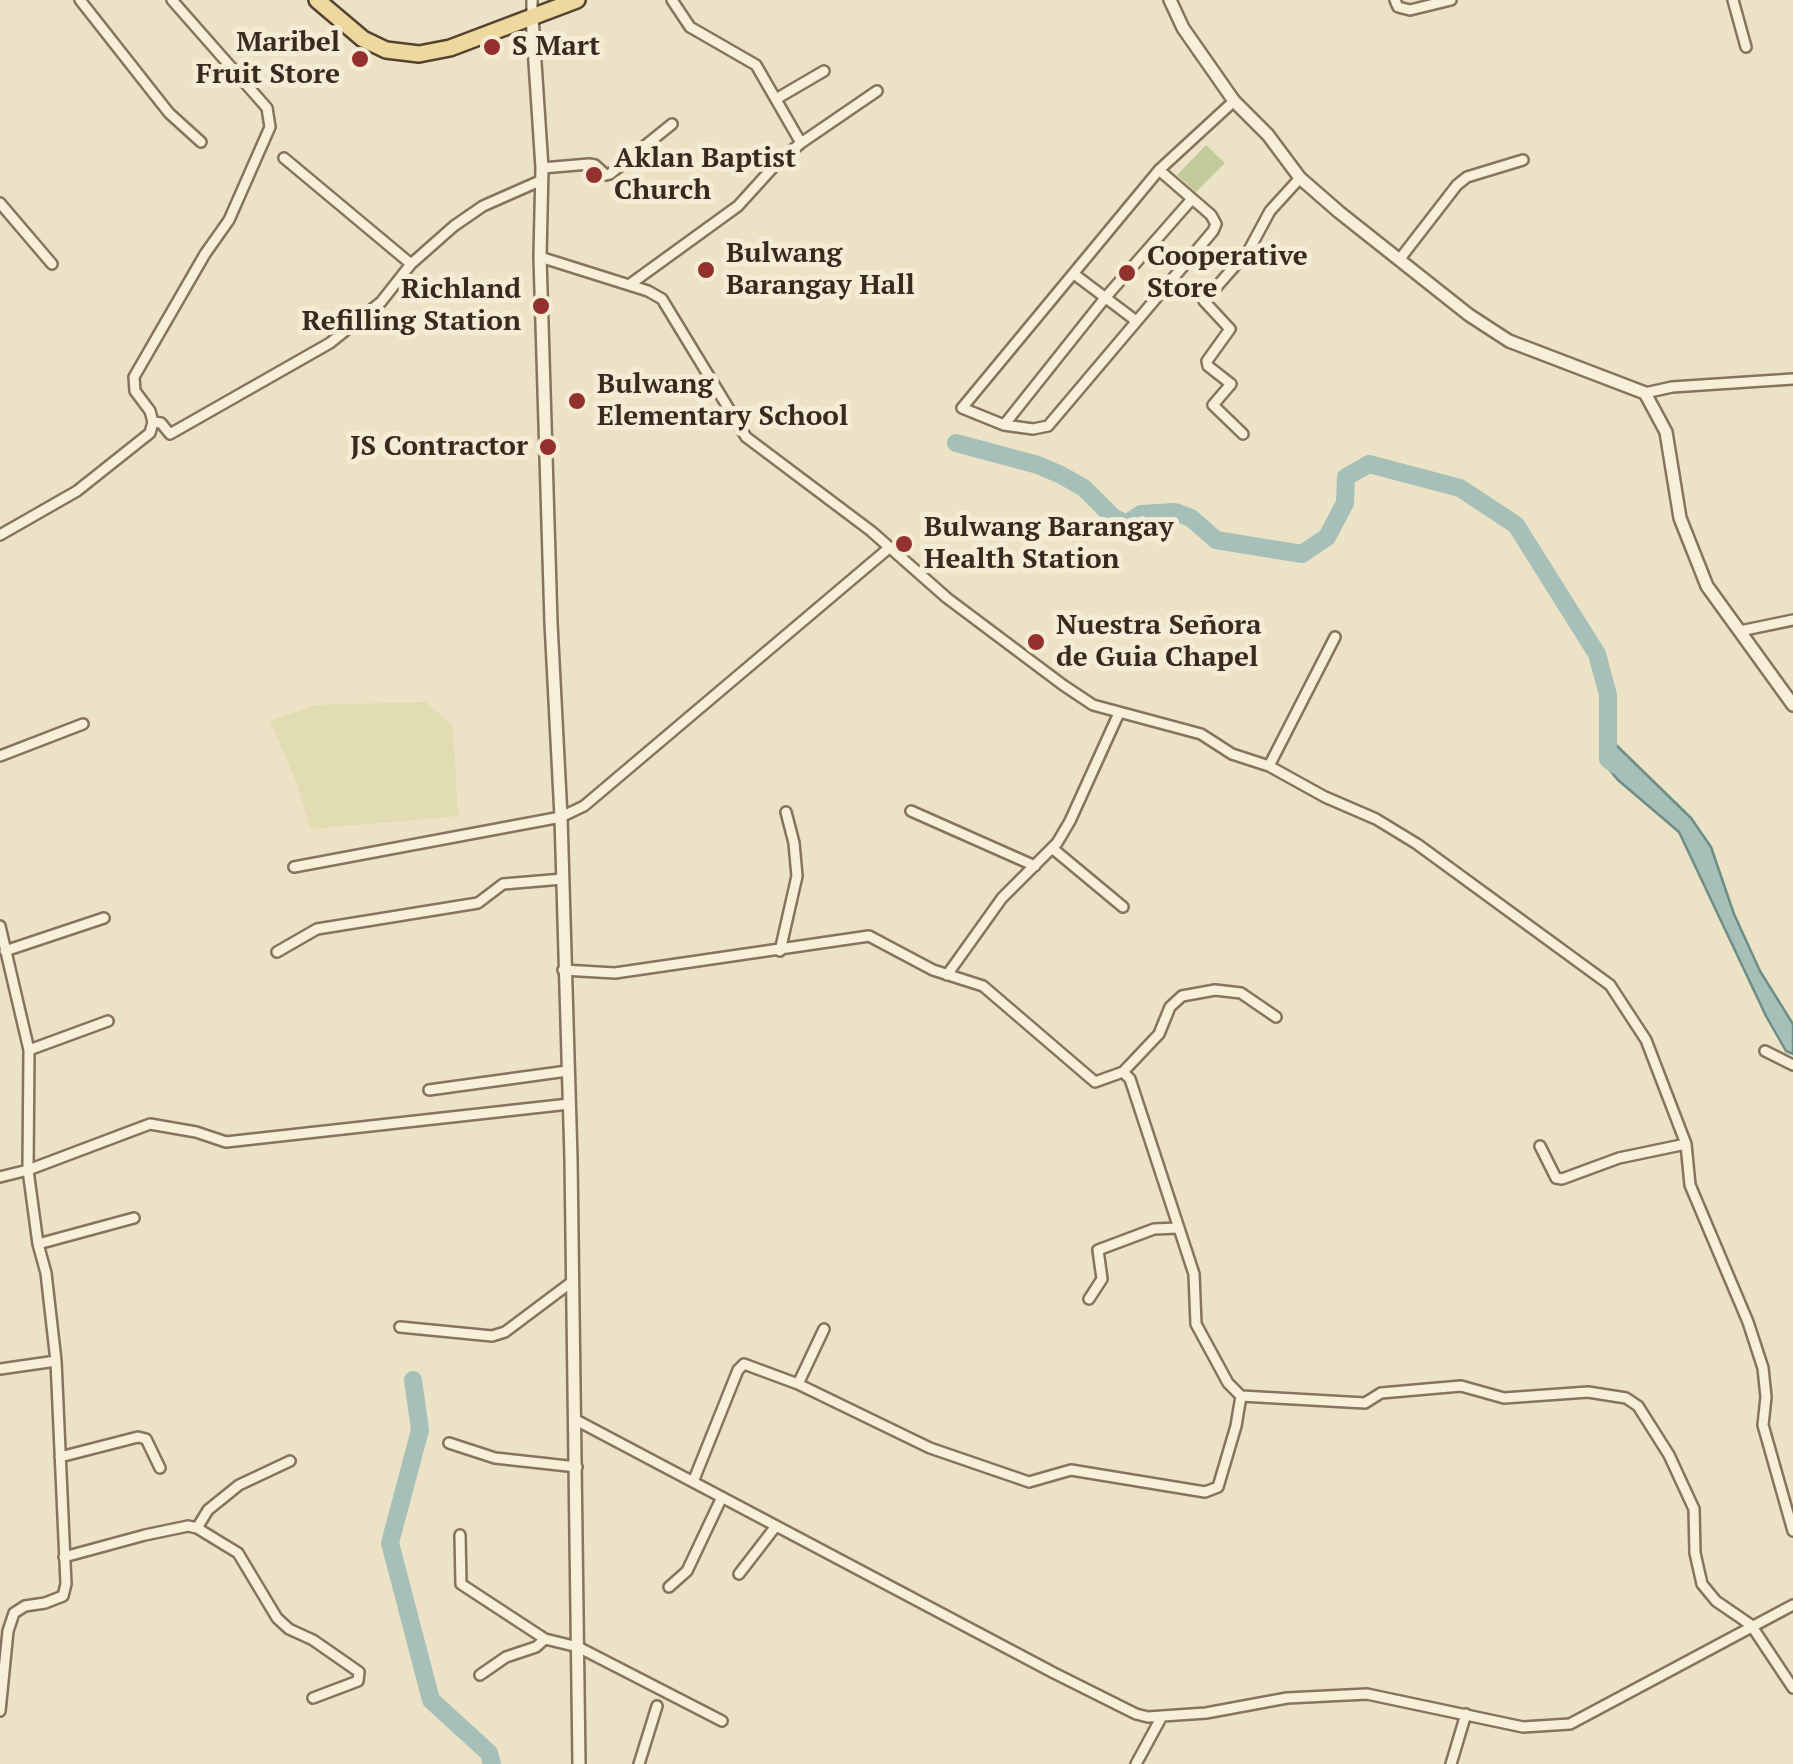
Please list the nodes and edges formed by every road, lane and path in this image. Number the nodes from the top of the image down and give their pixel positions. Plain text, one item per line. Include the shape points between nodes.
1 (80, 0) edge
2 (172, 0) edge
3 (317, 0) edge
4 (576, 0) edge
5 (672, 0) edge
6 (1170, 0) edge
7 (1395, 0) edge
8 (1451, 0) edge
9 (1732, 0) edge
10 (532, 8) edge
11 (1746, 47) dead end
12 (824, 71) dead end
13 (877, 91) dead end
14 (776, 100) junction
15 (1234, 101) junction
16 (672, 124) dead end
17 (201, 142) dead end
18 (802, 144) junction
19 (284, 158) dead end
20 (1523, 160) dead end
21 (1160, 170) junction
22 (542, 174) junction
23 (1300, 178) junction
24 (1192, 199) junction
25 (0, 203) edge
26 (540, 257) junction
27 (1400, 260) junction
28 (52, 264) dead end
29 (411, 264) junction
30 (1074, 274) junction
31 (629, 285) junction
32 (1105, 298) junction
33 (1135, 320) junction
34 (1793, 379) edge
35 (1645, 394) junction
36 (152, 422) junction
37 (1004, 424) junction
38 (1244, 434) dead end
39 (0, 535) edge
40 (889, 548) junction
41 (1793, 620) edge
42 (1740, 631) junction
43 (1335, 637) dead end
44 (1793, 705) edge
45 (1118, 714) junction
46 (83, 724) dead end
47 (0, 756) edge
48 (1270, 766) junction
49 (911, 811) dead end
50 (786, 812) dead end
51 (561, 818) junction
52 (1052, 848) junction
53 (1035, 866) junction
54 (294, 868) dead end
55 (563, 879) junction
56 (1123, 907) dead end
57 (104, 918) dead end
58 (0, 926) edge
59 (780, 950) junction
60 (5, 951) junction
61 (277, 952) dead end
62 (563, 970) junction
63 (948, 975) junction
64 (1276, 1016) dead end
65 (108, 1021) dead end
66 (29, 1050) junction
67 (1765, 1052) dead end
68 (1793, 1065) edge
69 (567, 1071) junction
70 (1123, 1072) junction
71 (429, 1090) dead end
72 (569, 1104) junction
73 (1686, 1144) junction
74 (1540, 1146) dead end
75 (28, 1170) junction
76 (0, 1177) edge
77 (134, 1218) dead end
78 (1177, 1228) junction
79 (38, 1244) junction
80 (573, 1281) junction
81 (1089, 1299) dead end
82 (400, 1328) dead end
83 (824, 1329) dead end
84 (56, 1361) junction
85 (0, 1369) edge
86 (798, 1384) junction
87 (1241, 1396) junction
88 (576, 1420) junction
89 (449, 1443) dead end
90 (60, 1457) junction
91 (290, 1461) dead end
92 (577, 1466) junction
93 (160, 1468) dead end
94 (693, 1482) junction
95 (722, 1497) junction
96 (776, 1526) junction
97 (197, 1528) junction
98 (1793, 1532) edge
99 (460, 1535) dead end
100 (64, 1558) junction
101 (740, 1574) dead end
102 (669, 1587) dead end
103 (1793, 1604) edge
104 (1751, 1626) junction
105 (545, 1639) junction
106 (578, 1647) junction
107 (480, 1675) dead end
108 (1793, 1688) edge
109 (313, 1698) dead end
110 (657, 1706) dead end
111 (0, 1712) edge
112 (1466, 1714) junction
113 (1161, 1718) junction
114 (722, 1722) dead end
115 (580, 1764) edge
116 (639, 1764) edge
117 (1136, 1764) edge
118 (1451, 1764) edge

1 - 17 street via 169,113
2 - 36 street via 271,116 228,220 134,378
3 - 10 main road via 374,45 404,54 450,48
4 - 10 main road
5 - 14 street via 690,27 756,65
6 - 15 street
7 - 8 street via 1410,10
9 - 11 street
10 - 22 street
12 - 14 street
13 - 18 street
14 - 18 street
15 - 21 street
15 - 23 street
16 - 22 street via 610,174 589,164
18 - 31 street via 738,206
19 - 29 street
20 - 27 street via 1457,184
21 - 24 street
21 - 30 street
22 - 26 street
22 - 29 street via 483,206
23 - 27 street
23 - 38 street via 1204,301 1230,329 1207,361 1231,384 1213,405
24 - 32 street
24 - 33 street via 1211,215 1213,232
25 - 28 street
26 - 31 street
26 - 51 street
27 - 35 street via 1509,340
29 - 36 street via 381,302 330,343 170,434
30 - 32 street
30 - 37 street via 962,408
31 - 40 street via 662,299 746,438
32 - 33 street
32 - 37 street
33 - 37 street via 1048,426
34 - 35 street
35 - 42 street via 1666,432 1680,518 1708,586
36 - 39 street via 141,443 77,491
40 - 45 street via 994,636 1093,705
40 - 51 street via 604,791
41 - 42 street
42 - 44 street
43 - 48 street
45 - 48 street via 1201,734 1232,754
45 - 52 street
46 - 47 street
48 - 73 street via 1417,844 1598,974 1646,1040
49 - 53 street
50 - 59 street via 797,876
51 - 54 street
51 - 55 street
52 - 53 street
52 - 56 street
53 - 63 street via 1002,898
55 - 61 street via 503,884 478,903 316,930
55 - 62 street
57 - 60 street
58 - 60 street
59 - 62 street via 615,974
59 - 63 street via 869,936
60 - 66 street
62 - 69 street
63 - 70 street via 983,986 1095,1082
64 - 70 street via 1241,993 1182,996 1159,1034
65 - 66 street
66 - 75 street
67 - 68 street
69 - 71 street
69 - 72 street
70 - 78 street
72 - 75 street via 226,1142 150,1124
72 - 80 street
73 - 74 street via 1562,1179
73 - 98 street via 1690,1185 1764,1368 1764,1425
75 - 76 street
75 - 79 street
77 - 79 street
78 - 81 street via 1154,1229 1098,1250 1102,1280
78 - 87 street via 1194,1274 1196,1324
79 - 84 street
80 - 82 street via 492,1336
80 - 88 street
83 - 86 street
84 - 85 street
84 - 90 street
86 - 87 street via 930,1448 1015,1479 1038,1482 1071,1470 1205,1492 1218,1487
86 - 94 street via 742,1366
87 - 104 street via 1365,1403 1381,1393 1461,1386 1504,1398 1588,1392 1626,1398 1669,1454 1694,1509 1702,1584
88 - 92 street
88 - 94 street
89 - 92 street via 495,1458
90 - 93 street via 138,1437 146,1439
90 - 100 street
91 - 97 street via 230,1492
92 - 106 street
94 - 95 street
95 - 96 street
95 - 102 street via 687,1571
96 - 101 street
96 - 113 street via 1123,1708
97 - 100 street via 145,1534
97 - 109 street via 238,1553 289,1629 359,1672 358,1681
99 - 105 street via 461,1584
100 - 111 street via 63,1596 14,1613
103 - 104 street
104 - 108 street
104 - 112 street via 1570,1724 1524,1727
105 - 106 street
105 - 107 street
106 - 114 street
106 - 115 street
110 - 116 street
112 - 113 street via 1347,1694
112 - 118 street
113 - 117 street

